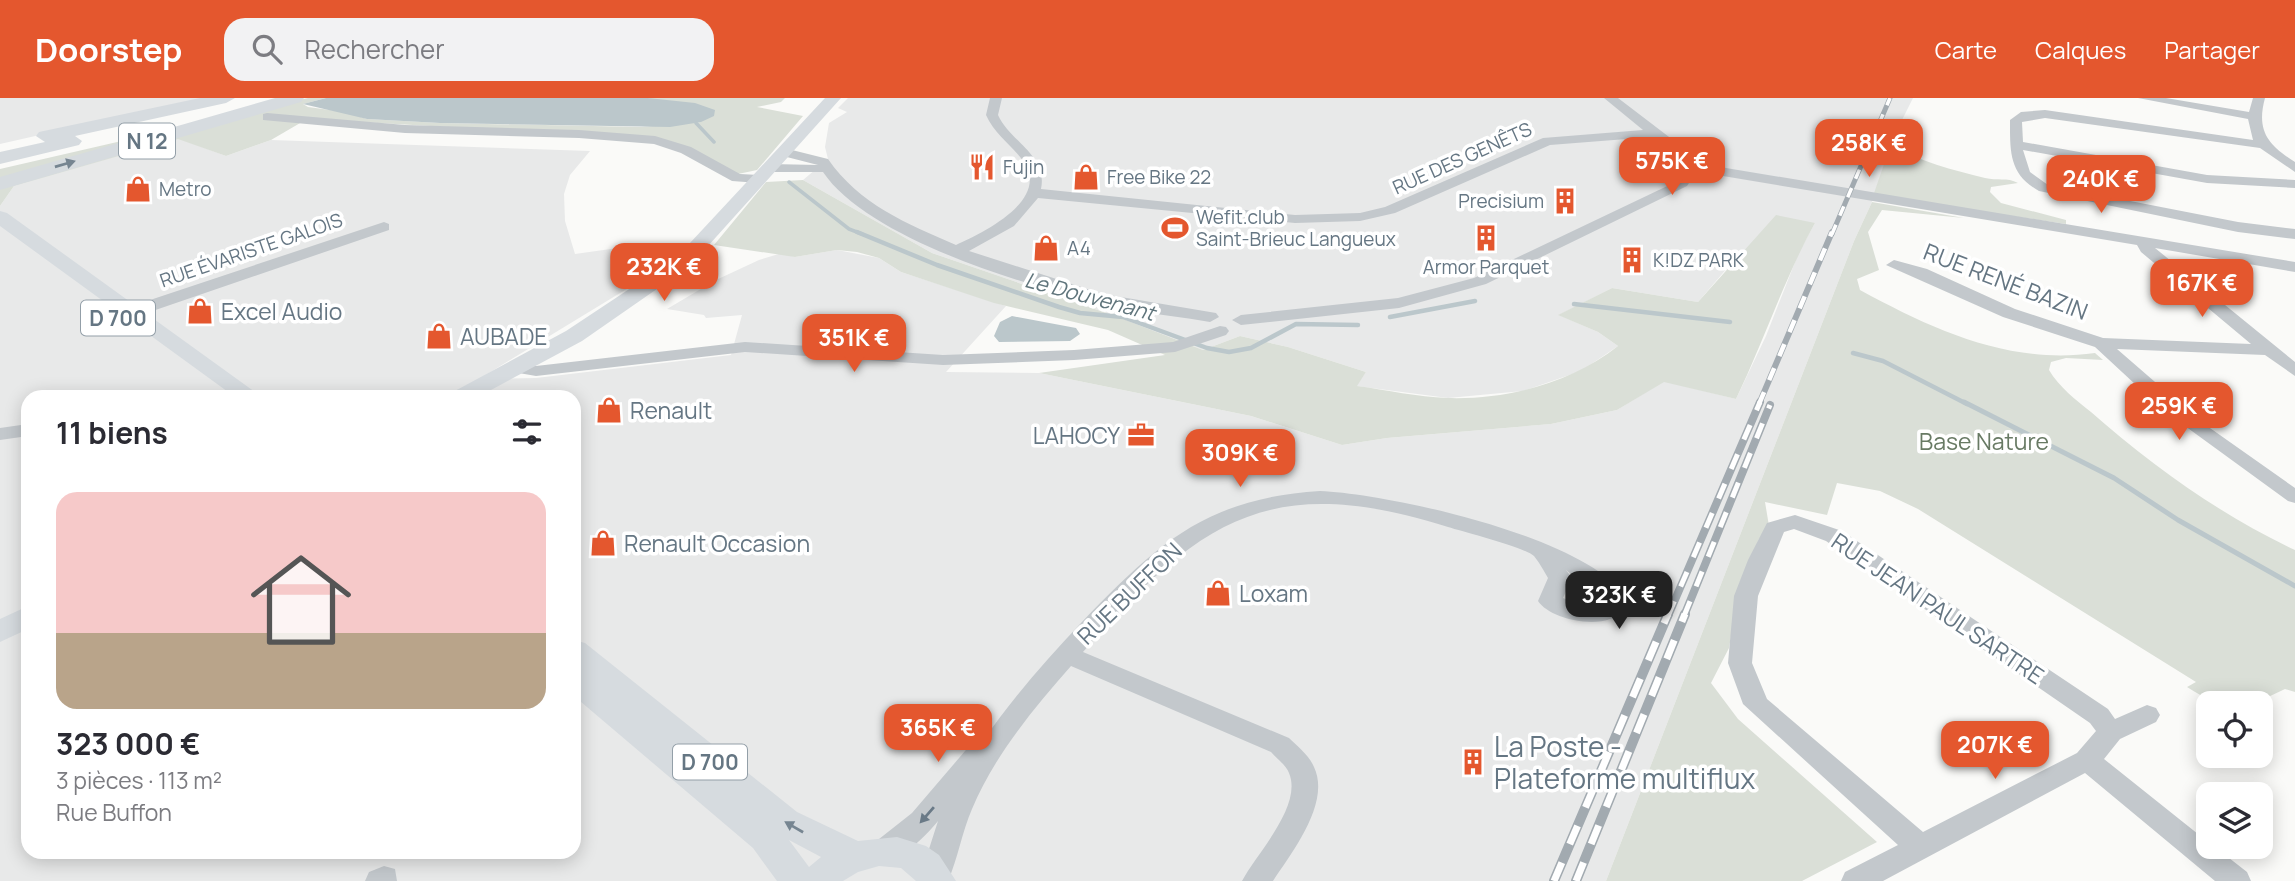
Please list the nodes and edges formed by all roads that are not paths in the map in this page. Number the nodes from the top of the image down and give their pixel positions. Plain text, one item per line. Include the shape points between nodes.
1 (226, 98) edge
2 (258, 98) edge
3 (276, 98) edge
4 (295, 98) edge
5 (832, 98) edge
6 (996, 98) edge
7 (1610, 98) edge
8 (2144, 98) edge
9 (2259, 98) edge
10 (2253, 116) junction
11 (267, 117) dead end
12 (1655, 133) junction
13 (0, 145) edge
14 (2017, 145) junction
15 (2264, 145) junction
16 (784, 152) junction
17 (0, 161) edge
18 (1699, 165) junction
19 (2295, 168) edge
20 (826, 170) junction
21 (1723, 172) junction
22 (765, 174) junction
23 (1682, 183) junction
24 (0, 184) edge
25 (2295, 184) edge
26 (1034, 193) junction
27 (0, 217) edge
28 (384, 227) dead end
29 (0, 232) edge
30 (2295, 234) edge
31 (2143, 241) junction
32 (957, 251) junction
33 (1894, 265) dead end
34 (2295, 267) edge
35 (132, 312) junction
36 (1215, 324) junction
37 (2101, 343) junction
38 (2269, 350) junction
39 (519, 368) junction
40 (2295, 371) edge
41 (214, 390) edge
42 (240, 390) edge
43 (482, 390) edge
44 (21, 431) edge
45 (0, 434) edge
46 (2295, 497) edge
47 (1542, 552) dead end
48 (21, 620) edge
49 (0, 632) edge
50 (1066, 654) junction
51 (581, 657) edge
52 (581, 685) edge
53 (1020, 708) junction
54 (2147, 715) dead end
55 (2111, 732) junction
56 (2087, 760) junction
57 (1921, 848) junction
58 (870, 853) junction
59 (936, 879) edge
60 (798, 881) edge
61 (818, 881) edge
62 (1257, 881) edge
63 (1856, 881) edge
64 (2236, 881) edge

1 - 13 highway
2 - 17 highway, N 12
3 - 17 highway, N 12
24 -> 4 highway, N 12
5 - 16 main road
6 - 26 street via 992,118 1031,161 1037,175
7 - 12 street
8 - 10 street
9 - 10 street
10 - 15 street via 2254,131
11 - 22 street via 405,129 655,140 686,149 737,178
12 - 18 street
12 - 26 street, RUE DES GENÊTS via 1548,141 1390,210 1360,217 1295,219
14 - 15 street via 2016,120 2045,114
14 - 25 street via 2207,179
14 - 30 street via 2021,174 2054,191
15 - 19 street
16 - 20 street via 823,162
16 - 22 main road
18 - 21 street
18 - 23 street
20 - 22 street via 806,167
20 - 32 street via 853,197 904,230
21 - 23 street
21 - 31 street
22 - 39 main road via 683,262 619,308
23 - 36 street via 1480,281 1399,303 1241,320 1237,329
26 - 32 street via 1000,230
27 - 35 main road, D 700
28 - 35 street, RUE ÉVARISTE GALOIS
29 - 41 main road, D 700
31 - 34 street
31 - 38 street via 2146,249
32 - 36 street via 1055,285
33 - 37 street, RUE RENÉ BAZIN via 1922,272 2009,313
35 - 42 main road, D 700
36 - 39 street via 1193,342 1141,351 943,360 744,347 536,371
37 - 38 street, RUE RENÉ BAZIN
37 - 46 street, RUE RENÉ BAZIN via 2194,428
38 - 40 street
39 - 43 main road
44 - 45 street
47 - 50 street, RUE BUFFON via 1398,505 1315,497 1267,503 1216,521 1171,549
48 - 49 main road
50 - 53 street, RUE BUFFON
50 - 62 street via 1280,745 1302,770 1304,795 1289,832
58 -> 51 main road, D 700 via 814,839 784,822
52 - 60 main road, D 700 via 766,838
53 -> 58 street, RUE BUFFON via 922,821
53 - 59 street, RUE BUFFON via 963,798 942,845
54 - 55 street
55 - 56 street
55 - 57 street, RUE JEAN PAUL SARTRE via 2099,716 1834,536 1795,522 1775,528 1746,596 1740,663 1756,704
56 - 57 street
56 - 64 street
57 - 63 street
58 - 59 main road via 914,858
58 - 61 main road via 839,863

